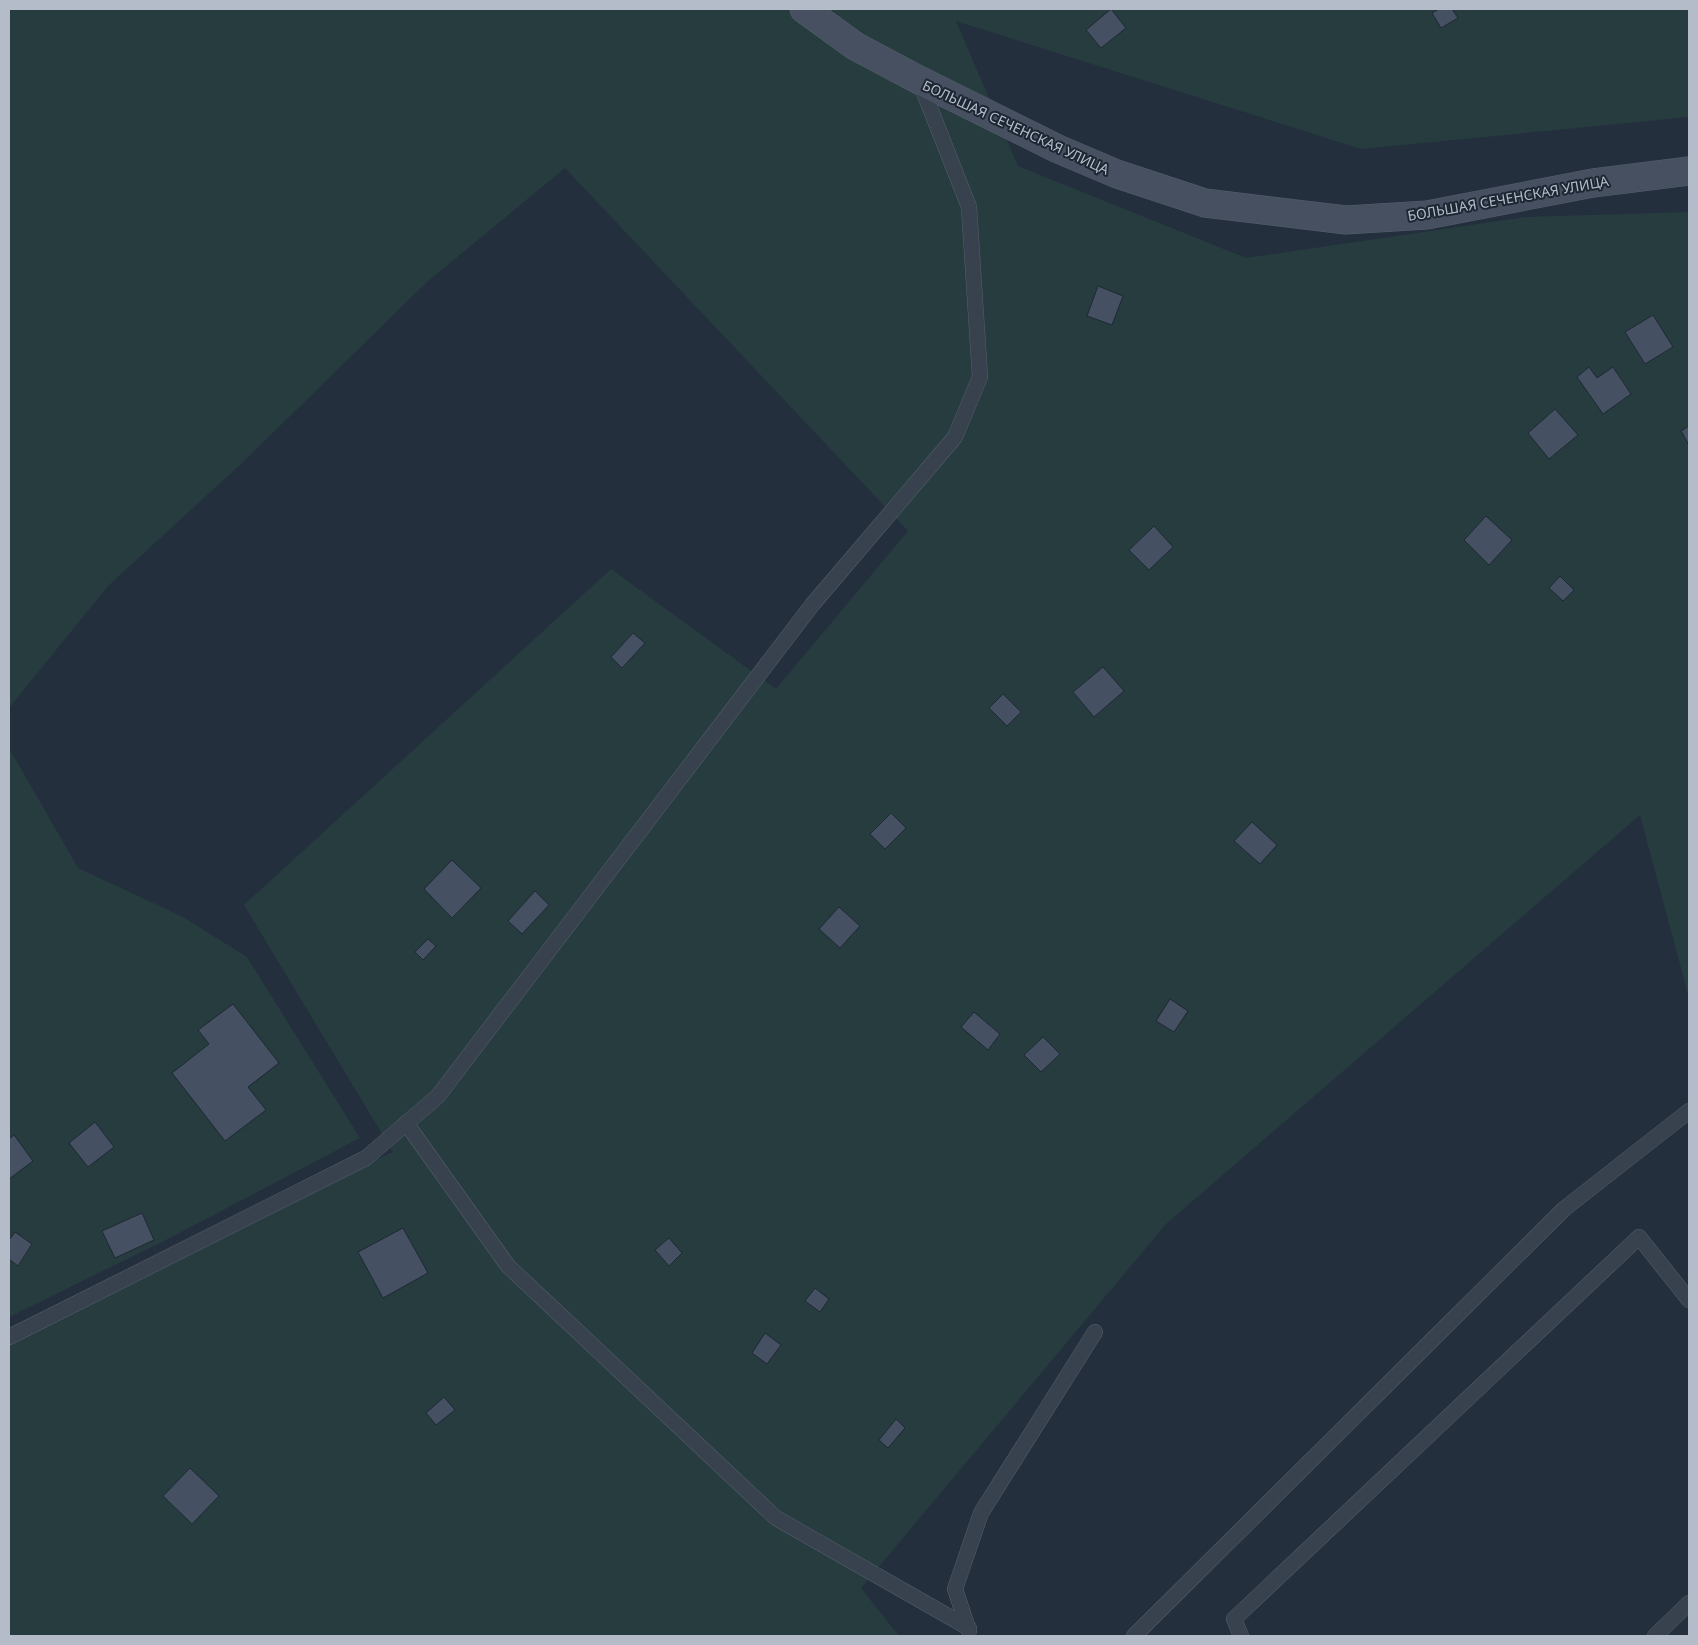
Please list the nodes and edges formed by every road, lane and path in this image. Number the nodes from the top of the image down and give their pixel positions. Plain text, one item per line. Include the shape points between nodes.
1 (804, 9) edge
2 (919, 80) junction
3 (1689, 171) edge
4 (1689, 1111) edge
5 (406, 1123) junction
6 (1689, 1300) edge
7 (1095, 1332) dead end
8 (9, 1337) edge
9 (1689, 1603) edge
10 (970, 1632) edge
11 (1134, 1636) edge
12 (1241, 1636) edge
13 (1655, 1636) edge

1 - 2 street, БОЛЬШАЯ СЕЧЕНСКАЯ УЛИЦА via 856,46
2 - 3 street, БОЛЬШАЯ СЕЧЕНСКАЯ УЛИЦА via 1058,149 1117,174 1204,203 1282,214 1346,220 1427,215 1593,183
2 - 5 lane via 970,208 980,377 955,437 812,605 438,1096
4 - 11 lane via 1564,1209
5 - 8 lane via 366,1158
5 - 10 lane via 508,1266 776,1518
6 - 12 lane via 1639,1237 1234,1619
7 - 10 lane via 981,1513 955,1589
9 - 13 lane

